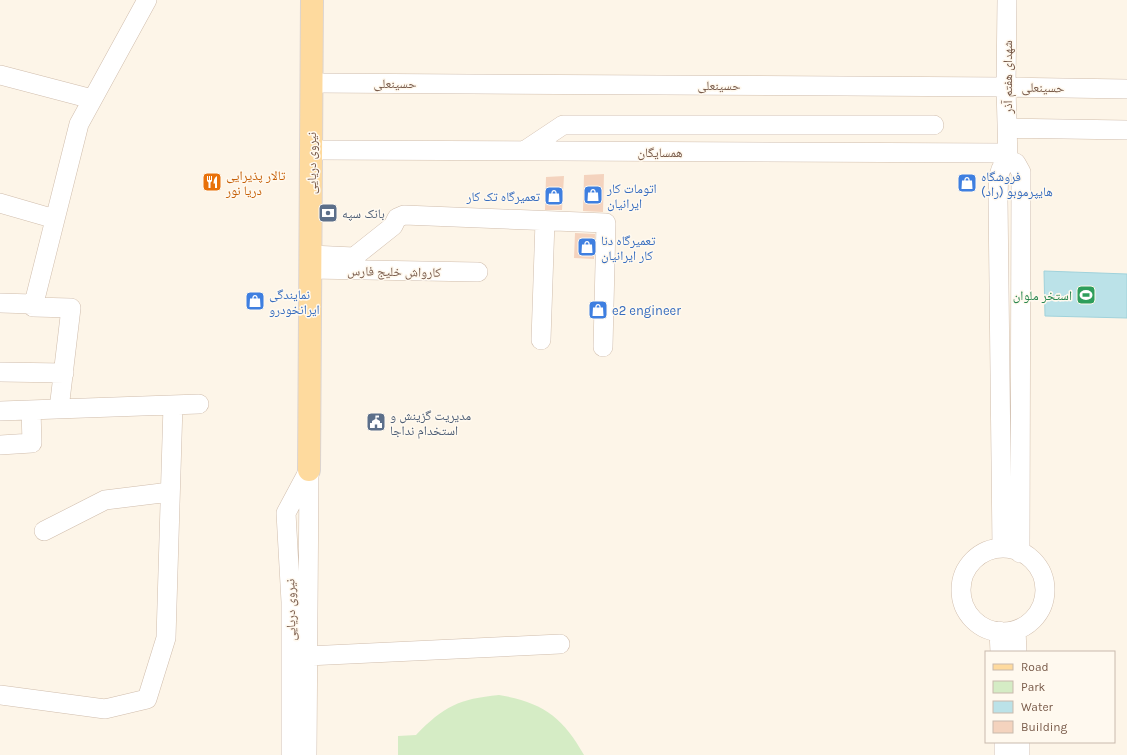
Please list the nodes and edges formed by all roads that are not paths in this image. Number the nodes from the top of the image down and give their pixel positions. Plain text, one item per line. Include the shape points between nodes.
1 (147, 0) edge
2 (312, 0) edge
3 (1007, 0) edge
4 (0, 75) edge
5 (312, 83) junction
6 (1006, 87) junction
7 (1127, 89) edge
8 (92, 99) junction
9 (934, 125) dead end
10 (1007, 128) junction
11 (1127, 130) edge
12 (312, 150) junction
13 (524, 151) junction
14 (1008, 157) junction
15 (0, 203) edge
16 (55, 219) junction
17 (545, 221) junction
18 (1021, 236) junction
19 (999, 237) junction
20 (311, 262) junction
21 (478, 272) dead end
22 (0, 303) edge
23 (33, 304) junction
24 (541, 340) dead end
25 (603, 347) dead end
26 (0, 372) edge
27 (64, 373) junction
28 (199, 404) dead end
29 (172, 405) junction
30 (59, 409) junction
31 (31, 410) junction
32 (0, 411) edge
33 (0, 445) edge
34 (309, 470) junction
35 (170, 492) junction
36 (44, 531) dead end
37 (1002, 548) junction
38 (1020, 553) junction
39 (1008, 631) junction
40 (560, 644) dead end
41 (1000, 651) edge
42 (1017, 651) edge
43 (307, 656) junction
44 (0, 695) edge
45 (1004, 743) edge
46 (1020, 743) edge
47 (291, 755) edge
48 (307, 755) edge
49 (1004, 755) edge
50 (1021, 755) edge

1 - 8 street
2 - 5 main road, نیروی دریایی
3 - 6 street, شهدای هفتم آذر
4 - 8 street
5 - 6 street, حسینعلی
5 - 12 main road, نیروی دریایی
6 - 7 street, حسینعلی
6 - 10 street, شهدای هفتم آذر
8 - 16 street via 79,124
9 - 13 street via 563,125
10 - 11 street
10 - 14 street, شهدای هفتم آذر
12 - 13 street, همسایگان
12 - 20 main road, نیروی دریایی
13 - 14 street, همسایگان
14 - 18 street via 1016,163 1021,172
14 - 19 street via 999,173
15 - 16 street
16 - 23 street
17 - 20 street via 404,215 397,218 393,226 354,257
17 - 24 street
17 - 25 street via 606,223
18 - 19 street
18 - 38 street
19 - 37 street
20 - 21 street, کارواش خلیج فارس
20 - 34 main road, نیروی دریایی
22 - 23 street
23 - 27 street via 32,307 71,308
26 - 27 street
27 - 30 street
28 - 29 street
29 - 30 street
29 - 35 street
30 - 31 street
31 - 32 street
31 - 33 street via 32,443
34 - 43 street, نیروی دریایی
34 - 47 street, نیروی دریایی via 286,513 291,602
35 - 36 street via 105,500
35 - 44 street via 166,638 147,699 105,709
37 - 38 street
37 - 39 street via 988,551 975,559 966,570 961,584 962,598 967,612 976,623 989,630
38 - 39 street via 1036,565 1042,577 1045,590 1043,603 1028,624
39 - 41 street
39 - 42 street
40 - 43 street
43 - 48 street, نیروی دریایی
45 - 49 street
46 - 50 street

